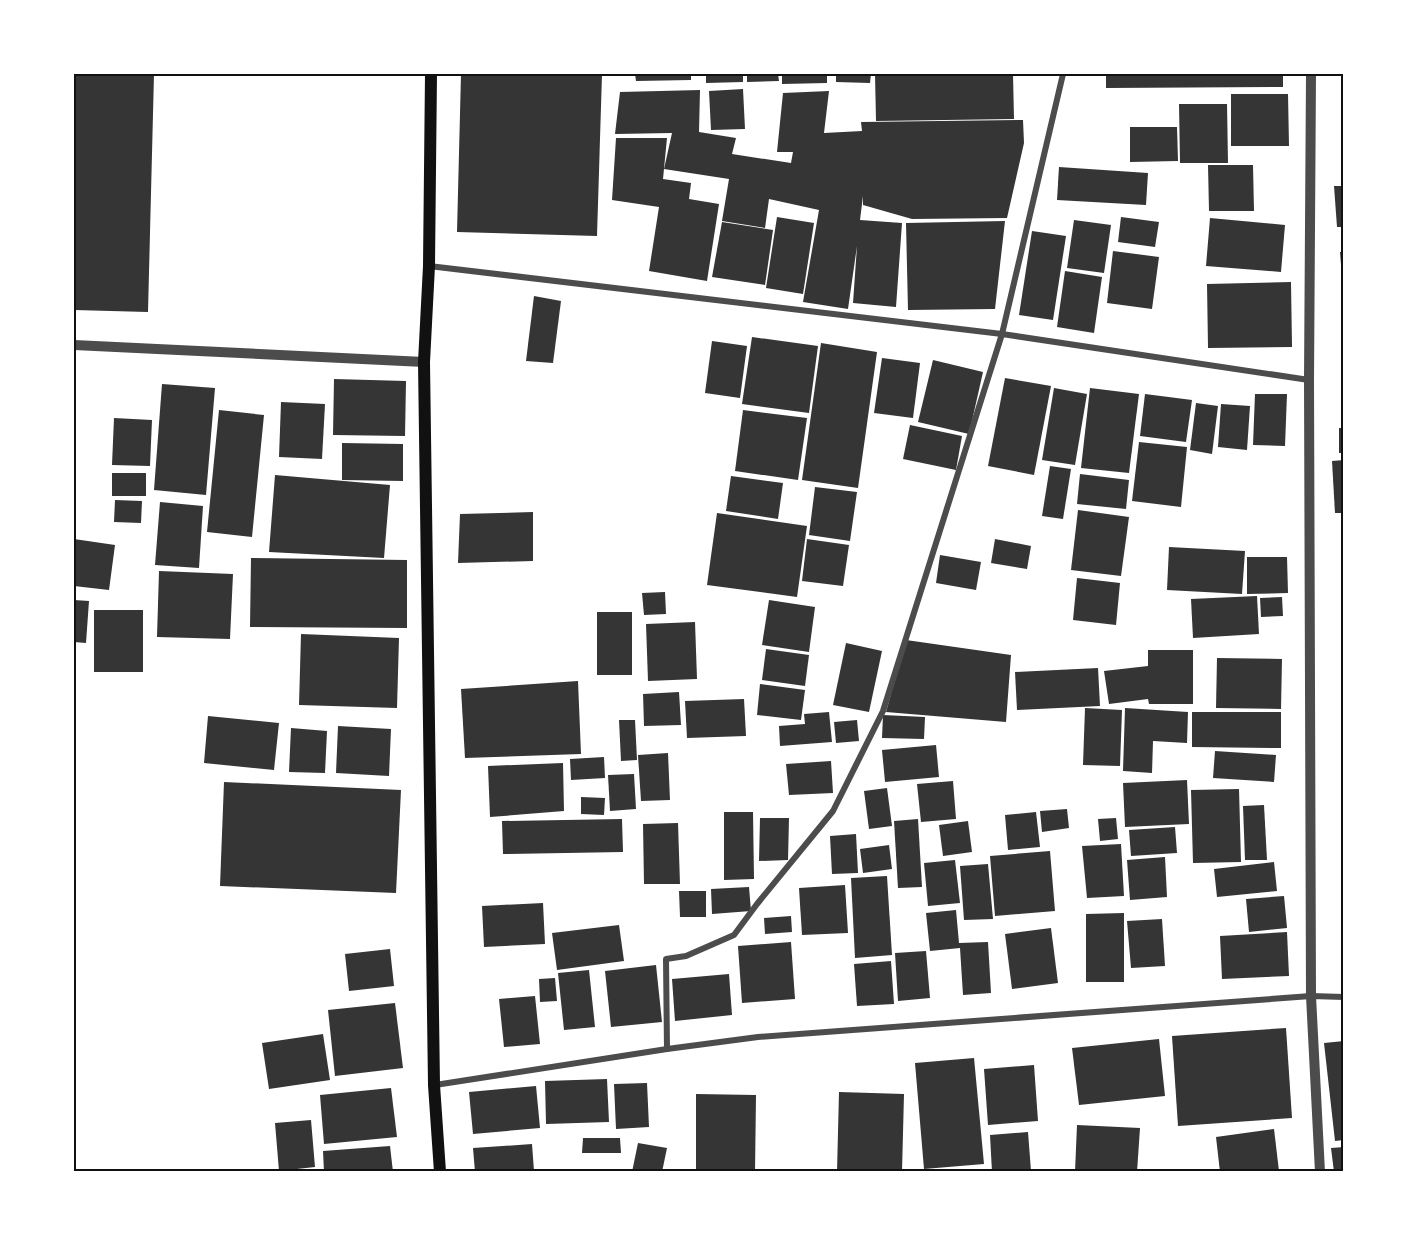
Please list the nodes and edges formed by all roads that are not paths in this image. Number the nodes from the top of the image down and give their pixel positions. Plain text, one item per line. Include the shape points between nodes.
1 (431, 74) edge
2 (1063, 74) edge
3 (1311, 74) edge
4 (429, 266) junction
5 (1002, 334) junction
6 (74, 345) edge
7 (424, 362) junction
8 (1309, 380) junction
9 (1311, 996) junction
10 (1344, 997) edge
11 (667, 1049) junction
12 (434, 1085) junction
13 (440, 1172) edge
14 (1320, 1172) edge

1 - 4 main road
2 - 5 street
3 - 8 street
4 - 5 street
4 - 7 main road
5 - 8 street
5 - 11 street via 883,711 833,811 734,935 686,956 666,959
6 - 7 street
7 - 12 main road
8 - 9 street
9 - 10 street
9 - 11 street via 758,1037
9 - 14 street
11 - 12 street
12 - 13 main road

